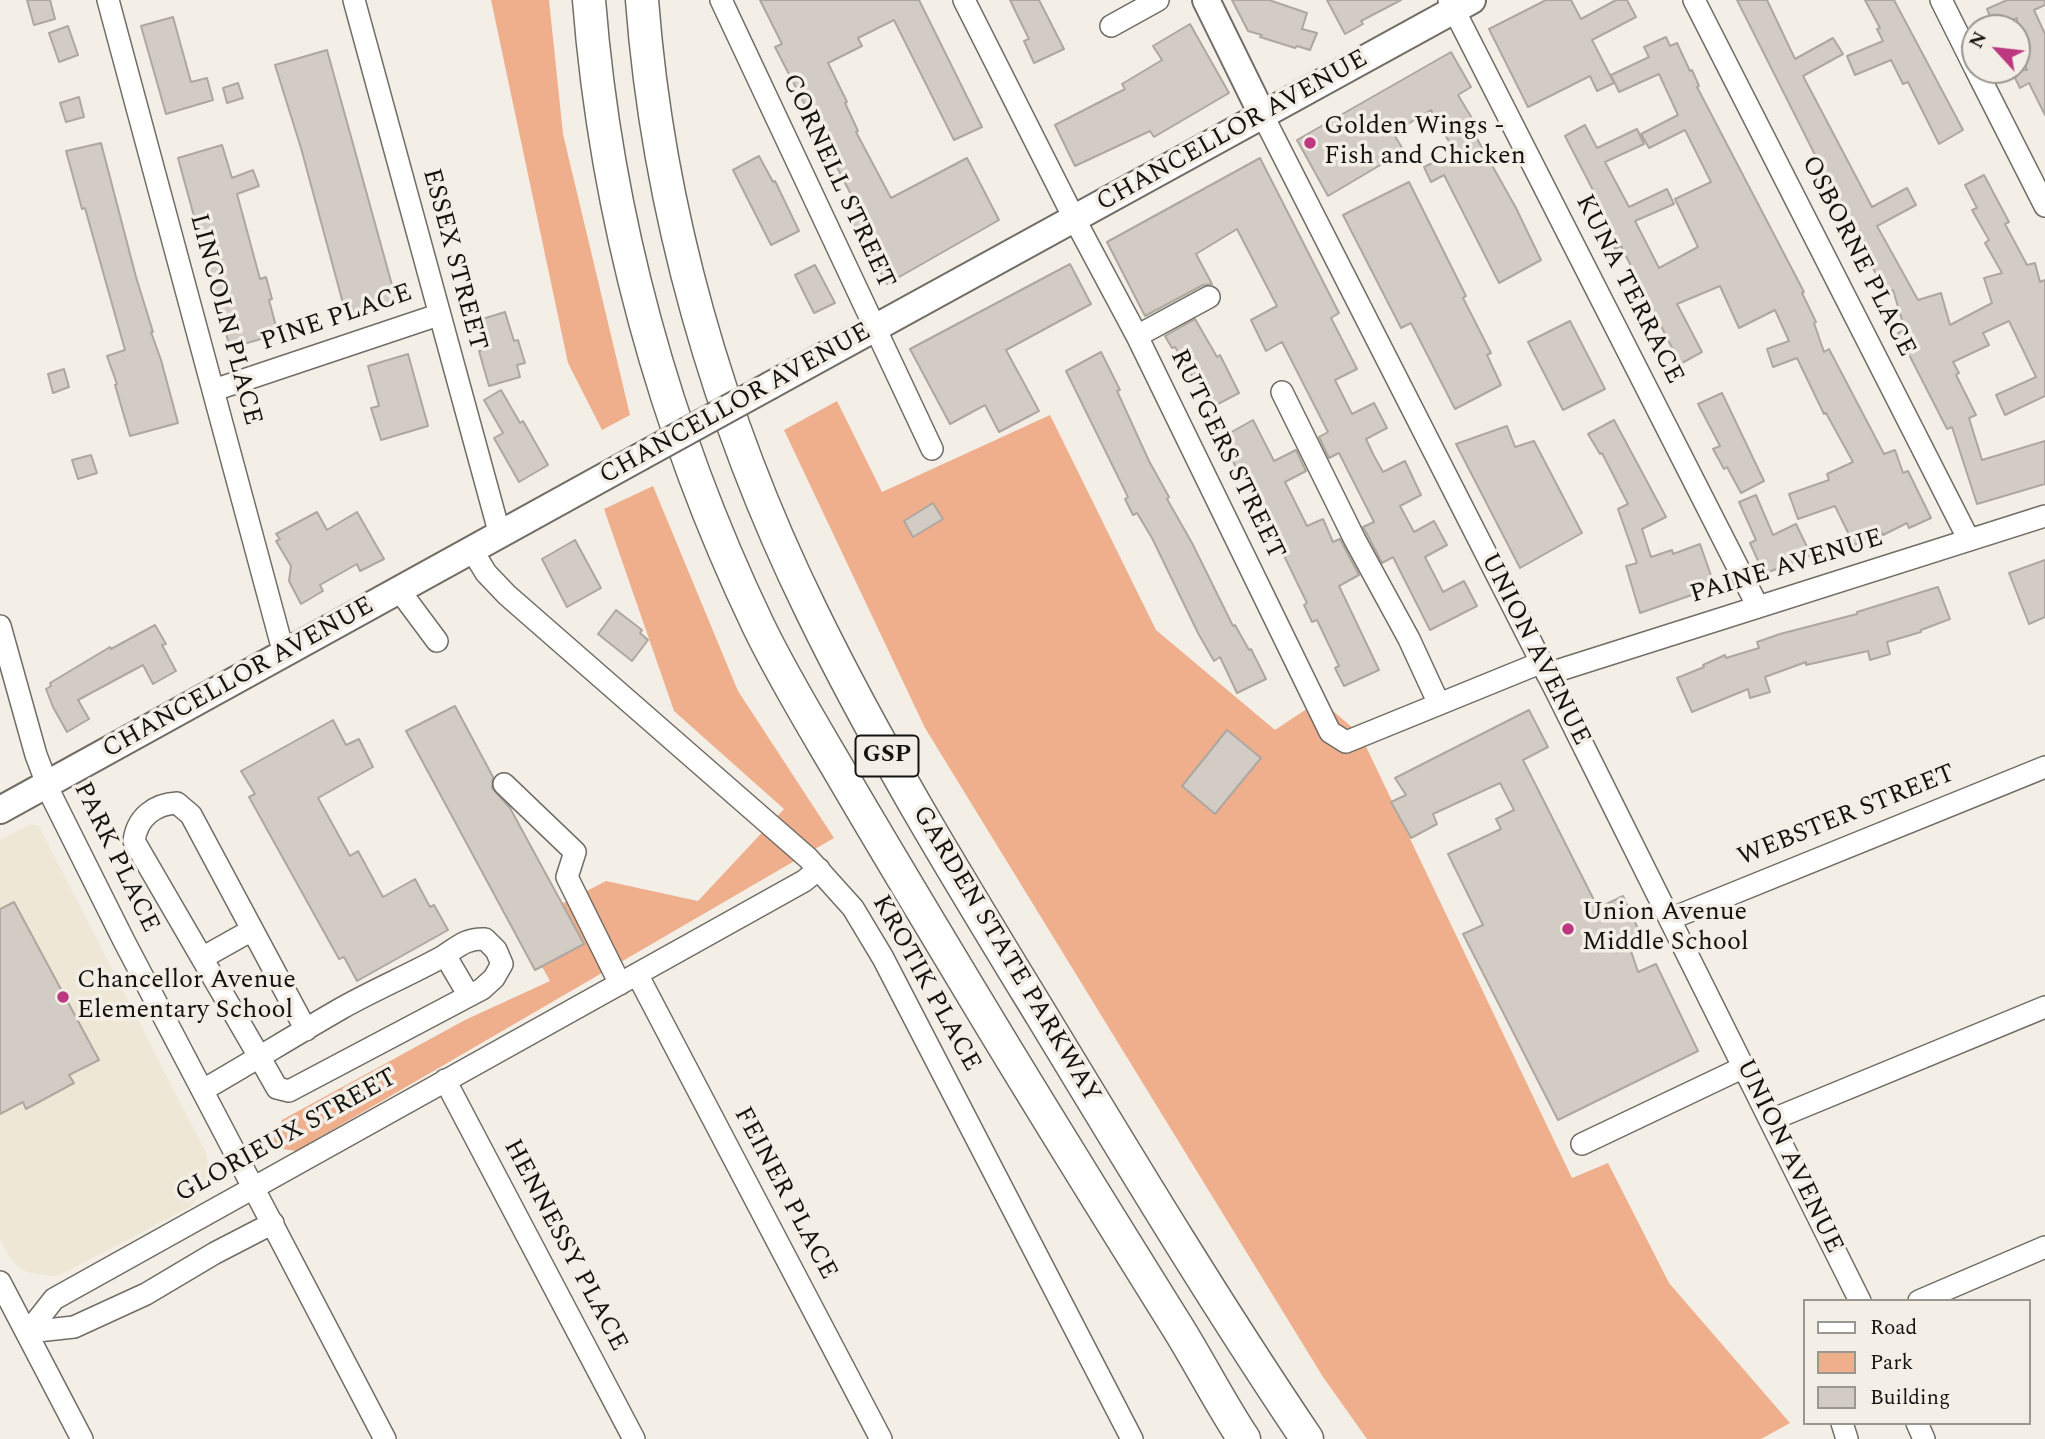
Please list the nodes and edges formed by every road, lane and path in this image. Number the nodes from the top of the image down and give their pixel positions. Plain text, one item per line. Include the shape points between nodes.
1 (108, 0) edge
2 (354, 0) edge
3 (589, 0) edge
4 (642, 0) edge
5 (721, 0) edge
6 (964, 0) edge
7 (1158, 0) edge
8 (1206, 0) edge
9 (1694, 0) edge
10 (1941, 0) edge
11 (1458, 3) edge
12 (1111, 26) dead end
13 (1961, 39) edge
14 (1984, 84) edge
15 (1262, 116) junction
16 (2045, 206) edge
17 (1075, 220) junction
18 (1209, 297) dead end
19 (438, 314) junction
20 (875, 328) junction
21 (1137, 335) junction
22 (214, 390) junction
23 (1282, 392) dead end
24 (932, 449) dead end
25 (2045, 516) edge
26 (500, 535) junction
27 (1969, 540) junction
28 (472, 550) junction
29 (399, 590) junction
30 (1757, 606) junction
31 (0, 626) edge
32 (437, 641) dead end
33 (284, 654) junction
34 (1543, 668) junction
35 (1439, 704) junction
36 (2045, 767) edge
37 (47, 785) junction
38 (504, 785) dead end
39 (0, 810) edge
40 (819, 869) junction
41 (1670, 919) junction
42 (252, 930) junction
43 (445, 956) junction
44 (202, 958) junction
45 (629, 979) junction
46 (468, 996) junction
47 (2045, 1007) edge
48 (306, 1030) junction
49 (260, 1058) junction
50 (1744, 1067) junction
51 (445, 1080) junction
52 (203, 1090) junction
53 (1771, 1120) junction
54 (1582, 1144) dead end
55 (255, 1188) junction
56 (273, 1223) junction
57 (2045, 1247) edge
58 (3, 1293) edge
59 (1859, 1299) edge
60 (1924, 1299) edge
61 (28, 1332) junction
62 (82, 1439) edge
63 (385, 1439) edge
64 (634, 1439) edge
65 (881, 1439) edge
66 (1132, 1439) edge
67 (1244, 1439) edge
68 (1307, 1439) edge

1 - 22 street, LINCOLN PLACE
2 - 19 street, ESSEX STREET
3 - 67 highway, GARDEN STATE PARKWAY / GSP via 612,178 642,314 685,448 735,574 788,682 860,808
4 - 68 highway, GARDEN STATE PARKWAY / GSP via 659,139 687,274 747,462 804,596 942,852 1180,1243
5 - 20 street, CORNELL STREET
6 - 17 street, RUTGERS STREET
7 - 12 street
8 - 15 main road, UNION AVENUE
9 - 27 street, OSBORNE PLACE
10 - 13 street
11 - 15 main road, CHANCELLOR AVENUE
11 - 30 street, KUNA TERRACE
14 - 16 street
15 - 17 main road, CHANCELLOR AVENUE
15 - 34 street, UNION AVENUE
17 - 20 main road, CHANCELLOR AVENUE
17 - 21 street, RUTGERS STREET
18 - 21 street
19 - 22 street, PINE PLACE
19 - 26 street, ESSEX STREET
20 - 24 street, CORNELL STREET
20 - 26 main road, CHANCELLOR AVENUE, bridge
21 - 35 street, RUTGERS STREET via 1330,732 1346,743
22 - 33 street, LINCOLN PLACE
23 - 35 street
25 - 27 street, PAINE AVENUE
26 - 28 main road, CHANCELLOR AVENUE
27 - 30 street, PAINE AVENUE
28 - 29 main road, CHANCELLOR AVENUE
28 - 40 street, KROTIK PLACE via 507,594
29 - 32 street
29 - 33 main road, CHANCELLOR AVENUE
30 - 34 street, PAINE AVENUE
31 - 37 street, PARK PLACE
33 - 37 main road, CHANCELLOR AVENUE
34 - 35 street, RUTGERS STREET
34 - 41 street, UNION AVENUE
36 - 41 street, WEBSTER STREET
37 - 39 main road, CHANCELLOR AVENUE
37 - 52 street, PARK PLACE
38 - 45 street, FEINER PLACE via 575,852 567,877
40 - 45 street, GLORIEUX STREET
40 - 66 street, KROTIK PLACE via 853,908 878,950
41 - 50 street, UNION AVENUE
42 - 44 street
42 - 44 street via 191,815 177,803 164,803 136,827 134,841
42 - 48 street
43 - 46 street
43 - 46 street via 476,938 485,939 496,950 502,964 494,978
43 - 48 street
44 - 49 street
45 - 51 street, GLORIEUX STREET
45 - 65 street, FEINER PLACE
46 - 49 street via 289,1091 277,1088
47 - 53 street
48 - 49 street
49 - 52 street
50 - 53 street, UNION AVENUE
50 - 54 street
51 - 55 street, GLORIEUX STREET
51 - 64 street, HENNESSY PLACE
52 - 55 street, PARK PLACE
53 - 59 street, UNION AVENUE
55 - 56 street, PARK PLACE
55 - 61 street, GLORIEUX STREET via 54,1299
56 - 61 street via 146,1294 75,1327
56 - 63 street, PARK PLACE
57 - 60 street
58 - 61 street
61 - 62 street

